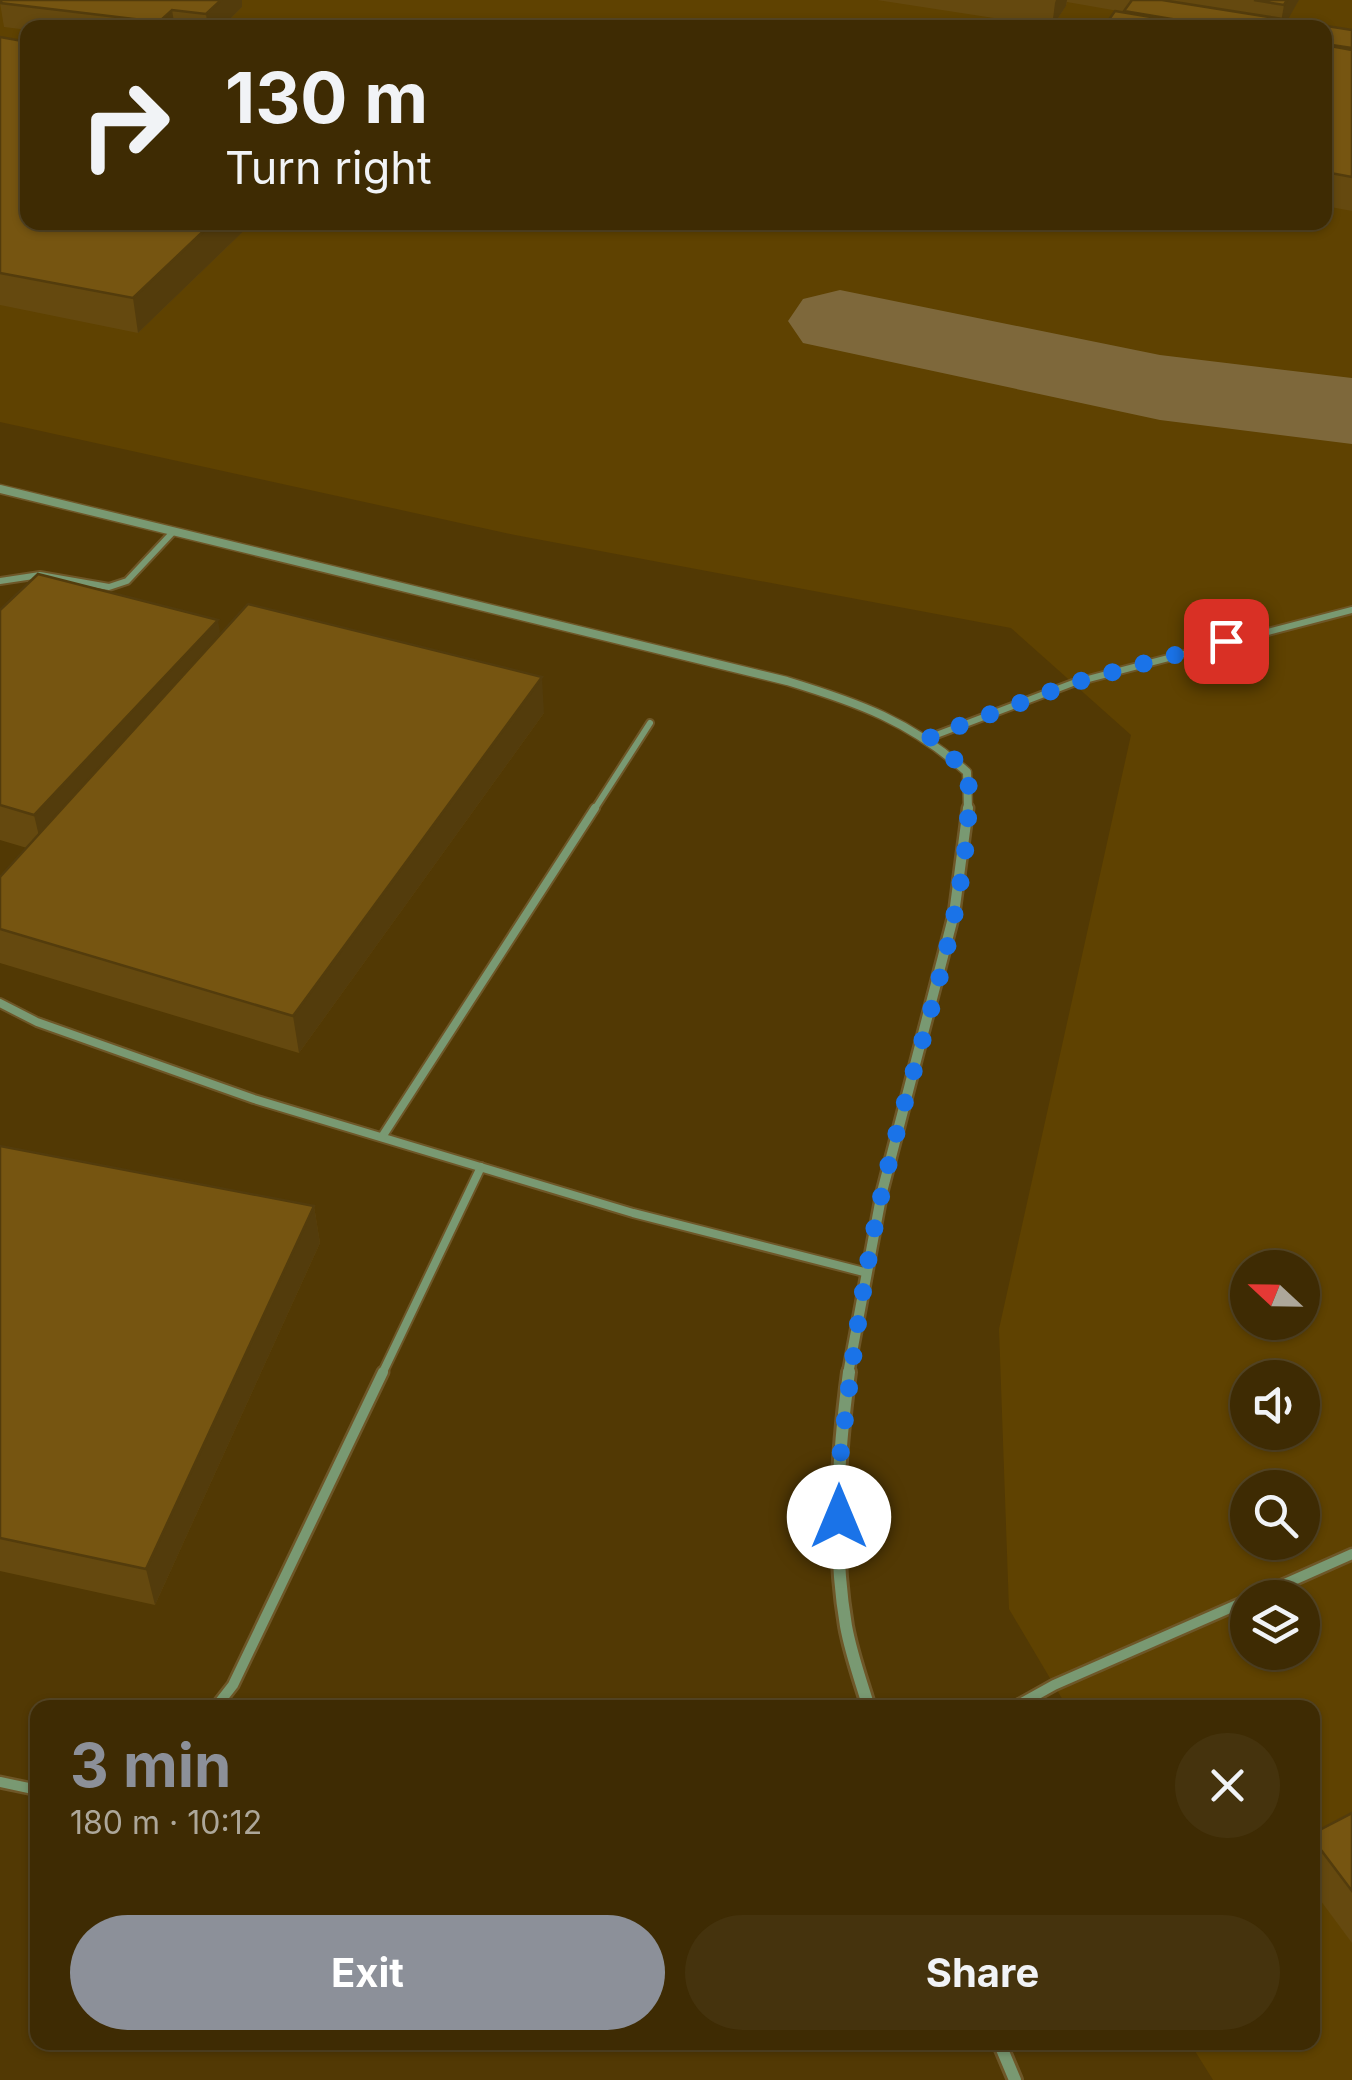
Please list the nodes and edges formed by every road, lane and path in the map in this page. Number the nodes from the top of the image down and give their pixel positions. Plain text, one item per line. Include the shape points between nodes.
1 (0, 489) edge
2 (173, 532) junction
3 (0, 582) edge
4 (1352, 610) edge
5 (650, 723) dead end
6 (930, 737) junction
7 (0, 1003) edge
8 (382, 1137) junction
9 (481, 1167) junction
10 (864, 1272) junction
11 (1352, 1554) edge
12 (1293, 1580) edge
13 (1230, 1608) edge
14 (221, 1700) edge
15 (867, 1700) edge
16 (1028, 1700) edge
17 (0, 1782) edge
18 (30, 1788) edge
19 (1003, 2050) edge
20 (1015, 2080) edge

1 - 2 street
2 - 3 lane via 127,581 110,587 40,575
2 - 6 street via 788,681 884,711
4 - 6 lane via 1073,683
5 - 8 lane
6 - 10 street via 968,772 970,814 944,953
7 - 8 lane via 236,1092
8 - 9 lane
9 - 10 lane
9 - 14 lane
10 - 15 street via 837,1482 845,1622
11 - 12 lane
13 - 16 lane
17 - 18 lane
19 - 20 street

